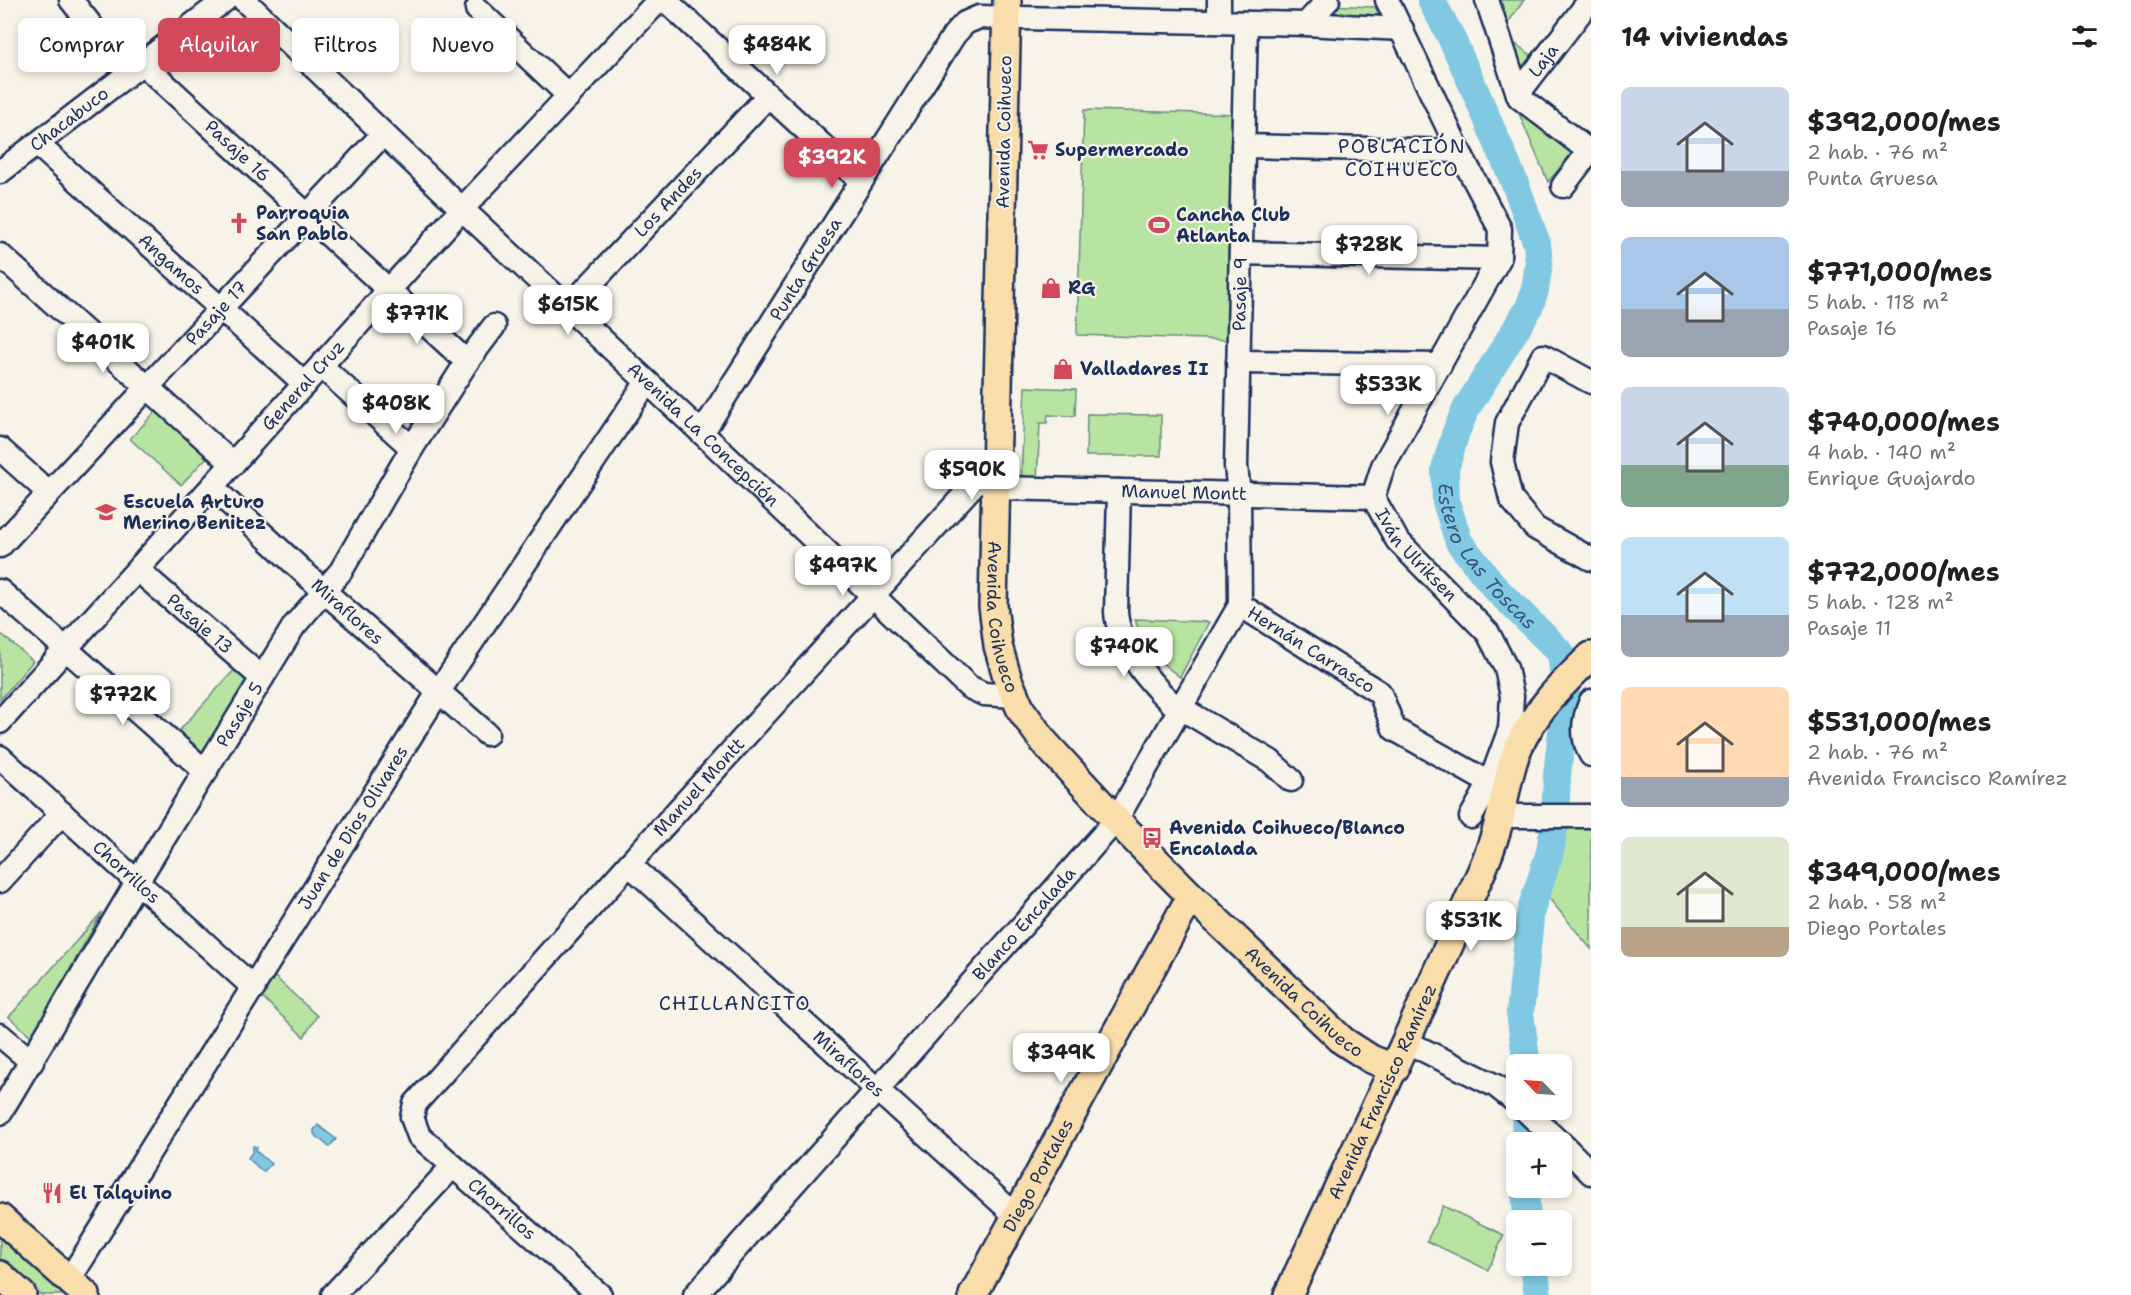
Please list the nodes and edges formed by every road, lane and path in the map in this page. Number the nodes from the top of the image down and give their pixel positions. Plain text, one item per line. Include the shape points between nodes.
1 (71, 0) edge
2 (225, 0) edge
3 (244, 0) edge
4 (659, 0) edge
5 (665, 0) edge
6 (1219, 0) edge
7 (1328, 0) edge
8 (1387, 0) edge
9 (1487, 0) edge
10 (1590, 0) edge
11 (477, 9) dead end
12 (1007, 9) edge
13 (88, 18) edge
14 (1219, 22) junction
15 (1246, 23) junction
16 (1306, 24) junction
17 (1402, 29) junction
18 (146, 60) edge
19 (130, 72) edge
20 (140, 72) edge
21 (1518, 94) junction
22 (569, 96) junction
23 (768, 96) junction
24 (383, 134) junction
25 (37, 144) junction
26 (1243, 146) junction
27 (1590, 150) edge
28 (1460, 151) junction
29 (0, 172) edge
30 (861, 181) junction
31 (1563, 186) dead end
32 (462, 209) junction
33 (307, 216) junction
34 (1241, 253) junction
35 (0, 255) edge
36 (1499, 259) junction
37 (388, 291) junction
38 (221, 308) junction
39 (568, 308) junction
40 (494, 326) dead end
41 (467, 362) junction
42 (1239, 362) junction
43 (1440, 365) junction
44 (321, 366) junction
45 (647, 382) junction
46 (1591, 382) edge
47 (305, 384) junction
48 (147, 387) junction
49 (702, 433) junction
50 (412, 448) junction
51 (0, 449) edge
52 (996, 460) junction
53 (233, 464) junction
54 (212, 487) junction
55 (995, 488) junction
56 (1119, 491) junction
57 (49, 493) junction
58 (1239, 494) junction
59 (1373, 497) junction
60 (0, 546) edge
61 (1591, 559) edge
62 (138, 570) junction
63 (0, 591) edge
64 (325, 592) junction
65 (872, 596) junction
66 (1240, 605) junction
67 (66, 649) junction
68 (1587, 660) edge
69 (262, 678) junction
70 (439, 691) junction
71 (1014, 696) junction
72 (1591, 701) edge
73 (1179, 708) junction
74 (0, 722) edge
75 (487, 734) dead end
76 (1591, 755) edge
77 (0, 757) edge
78 (206, 772) junction
79 (1291, 780) dead end
80 (1498, 785) junction
81 (62, 813) junction
82 (1513, 816) junction
83 (1583, 816) edge
84 (1471, 817) dead end
85 (1116, 820) junction
86 (628, 864) junction
87 (0, 880) edge
88 (137, 882) junction
89 (1191, 896) junction
90 (254, 988) junction
91 (0, 1035) edge
92 (1407, 1042) junction
93 (32, 1062) junction
94 (1395, 1069) junction
95 (877, 1090) junction
96 (1506, 1094) edge
97 (0, 1113) edge
98 (412, 1118) joint
99 (1536, 1120) edge
100 (1549, 1132) edge
101 (1572, 1155) edge
102 (453, 1166) junction
103 (1591, 1173) edge
104 (1016, 1215) junction
105 (0, 1218) edge
106 (0, 1275) edge
107 (78, 1288) edge
108 (22, 1295) edge
109 (333, 1295) edge
110 (600, 1295) edge
111 (695, 1295) edge
112 (973, 1295) edge
113 (1288, 1295) edge

1 - 13 street, Pasaje 16
2 - 18 street, Chacabuco
3 - 24 street, Avenida La Concepción
4 - 22 street, General Cruz
5 - 23 street
6 - 14 street
7 - 16 street
8 - 17 street, Iván Ulriksen
9 - 21 street
10 - 21 street, Laja
11 - 22 street
12 - 14 street, Punta Gruesa
12 - 30 street, Punta Gruesa via 972,19 958,28
12 - 52 main road, Avenida Coihueco
14 - 15 street, Punta Gruesa
15 - 16 street, Punta Gruesa
15 - 26 street, Pasaje 9
16 - 17 street, Punta Gruesa
17 - 28 street, Iván Ulriksen
19 - 25 street, Chacabuco
20 - 33 street, Pasaje 16
21 - 27 street
22 - 32 street, General Cruz
23 - 30 street
23 - 39 street, Los Andes
24 - 32 street, Avenida La Concepción
24 - 33 street, Pasaje 17
25 - 29 street, Chacabuco
25 - 38 street, Angamos
26 - 28 street
26 - 34 street, Pasaje 9
27 - 31 street
28 - 36 street, Iván Ulriksen via 1500,229
30 - 49 street, Punta Gruesa
32 - 37 street, General Cruz
32 - 39 street, Avenida La Concepción
33 - 37 street, Pasaje 16
33 - 38 street, Pasaje 17
34 - 36 street
34 - 42 street, Pasaje 9
35 - 48 street
36 - 43 street, Iván Ulriksen
37 - 41 street, Pasaje 16
37 - 44 street, General Cruz
38 - 47 street, Angamos
38 - 48 street, Pasaje 17
39 - 45 street, Avenida La Concepción
40 - 41 street, Pasaje 5
41 - 50 street, Pasaje 5
42 - 43 street
42 - 58 street, Pasaje 9
43 - 59 street, Iván Ulriksen via 1383,466
44 - 47 street, General Cruz
44 - 50 street
45 - 49 street, Avenida La Concepción
45 - 70 street, Juan de Dios Olivares
46 - 61 street via 1543,356 1507,423 1502,462 1511,499 1535,528
47 - 53 street, General Cruz
48 - 53 street
48 - 57 street, Pasaje 17
49 - 65 street, Avenida La Concepción
50 - 64 street, Pasaje 5
51 - 57 street
52 - 55 main road, Avenida Coihueco
52 - 65 street, Manuel Montt
53 - 54 street, General Cruz
54 - 62 street, General Cruz
54 - 64 street, Miraflores
55 - 56 street, Manuel Montt
55 - 71 main road, Avenida Coihueco via 993,606 1003,663
56 - 58 street, Manuel Montt
56 - 73 street via 1117,625 1127,647 1161,694
57 - 60 street, Pasaje 17
58 - 59 street, Manuel Montt
58 - 66 street
59 - 80 street, Iván Ulriksen via 1397,540 1488,633 1501,656 1509,680 1512,713
62 - 67 street, General Cruz
62 - 69 street, Pasaje 13
63 - 67 street
64 - 69 street, Pasaje 5 via 294,626
64 - 70 street, Miraflores
65 - 71 street, Avenida La Concepción via 969,687 984,694
65 - 86 street, Manuel Montt
66 - 73 street, Blanco Encalada
66 - 80 street, Hernán Carrasco via 1380,693 1395,729
67 - 74 street, General Cruz
67 - 78 street
68 - 80 main road, Avenida Francisco Ramírez via 1559,686 1530,725 1510,769
69 - 78 street, Pasaje 5
70 - 75 street, Miraflores
70 - 90 street, Juan de Dios Olivares
71 - 85 main road, Avenida Coihueco via 1044,742
72 - 76 street via 1583,734
73 - 79 street via 1261,755
73 - 85 street, Blanco Encalada
77 - 81 street, Chorrillos
78 - 88 street, Pasaje 5
80 - 82 main road, Avenida Francisco Ramírez
80 - 84 street, Iván Ulriksen
81 - 87 street
81 - 88 street, Chorrillos
82 - 83 street
82 - 92 main road, Avenida Francisco Ramírez via 1484,866
85 - 89 main road, Avenida Coihueco
85 - 95 street, Blanco Encalada
86 - 95 street, Miraflores
86 - 98 street, Manuel Montt via 419,1098
88 - 90 street, Chorrillos
88 - 93 street, Pasaje 5
89 - 94 main road, Avenida Coihueco via 1343,1041
89 - 104 main road, Diego Portales
90 - 107 street, Juan de Dios Olivares
91 - 93 street
92 - 94 main road, Avenida Francisco Ramírez
92 - 96 street
93 - 97 street, Pasaje 5
94 - 113 main road, Avenida Francisco Ramírez
95 - 104 street, Miraflores
95 - 111 street, Blanco Encalada
98 - 102 street, Chorrillos via 419,1136
99 - 100 street
101 - 103 street
102 - 109 street
102 - 110 street, Chorrillos
104 - 112 main road, Diego Portales
105 - 107 main road
106 - 108 main road

